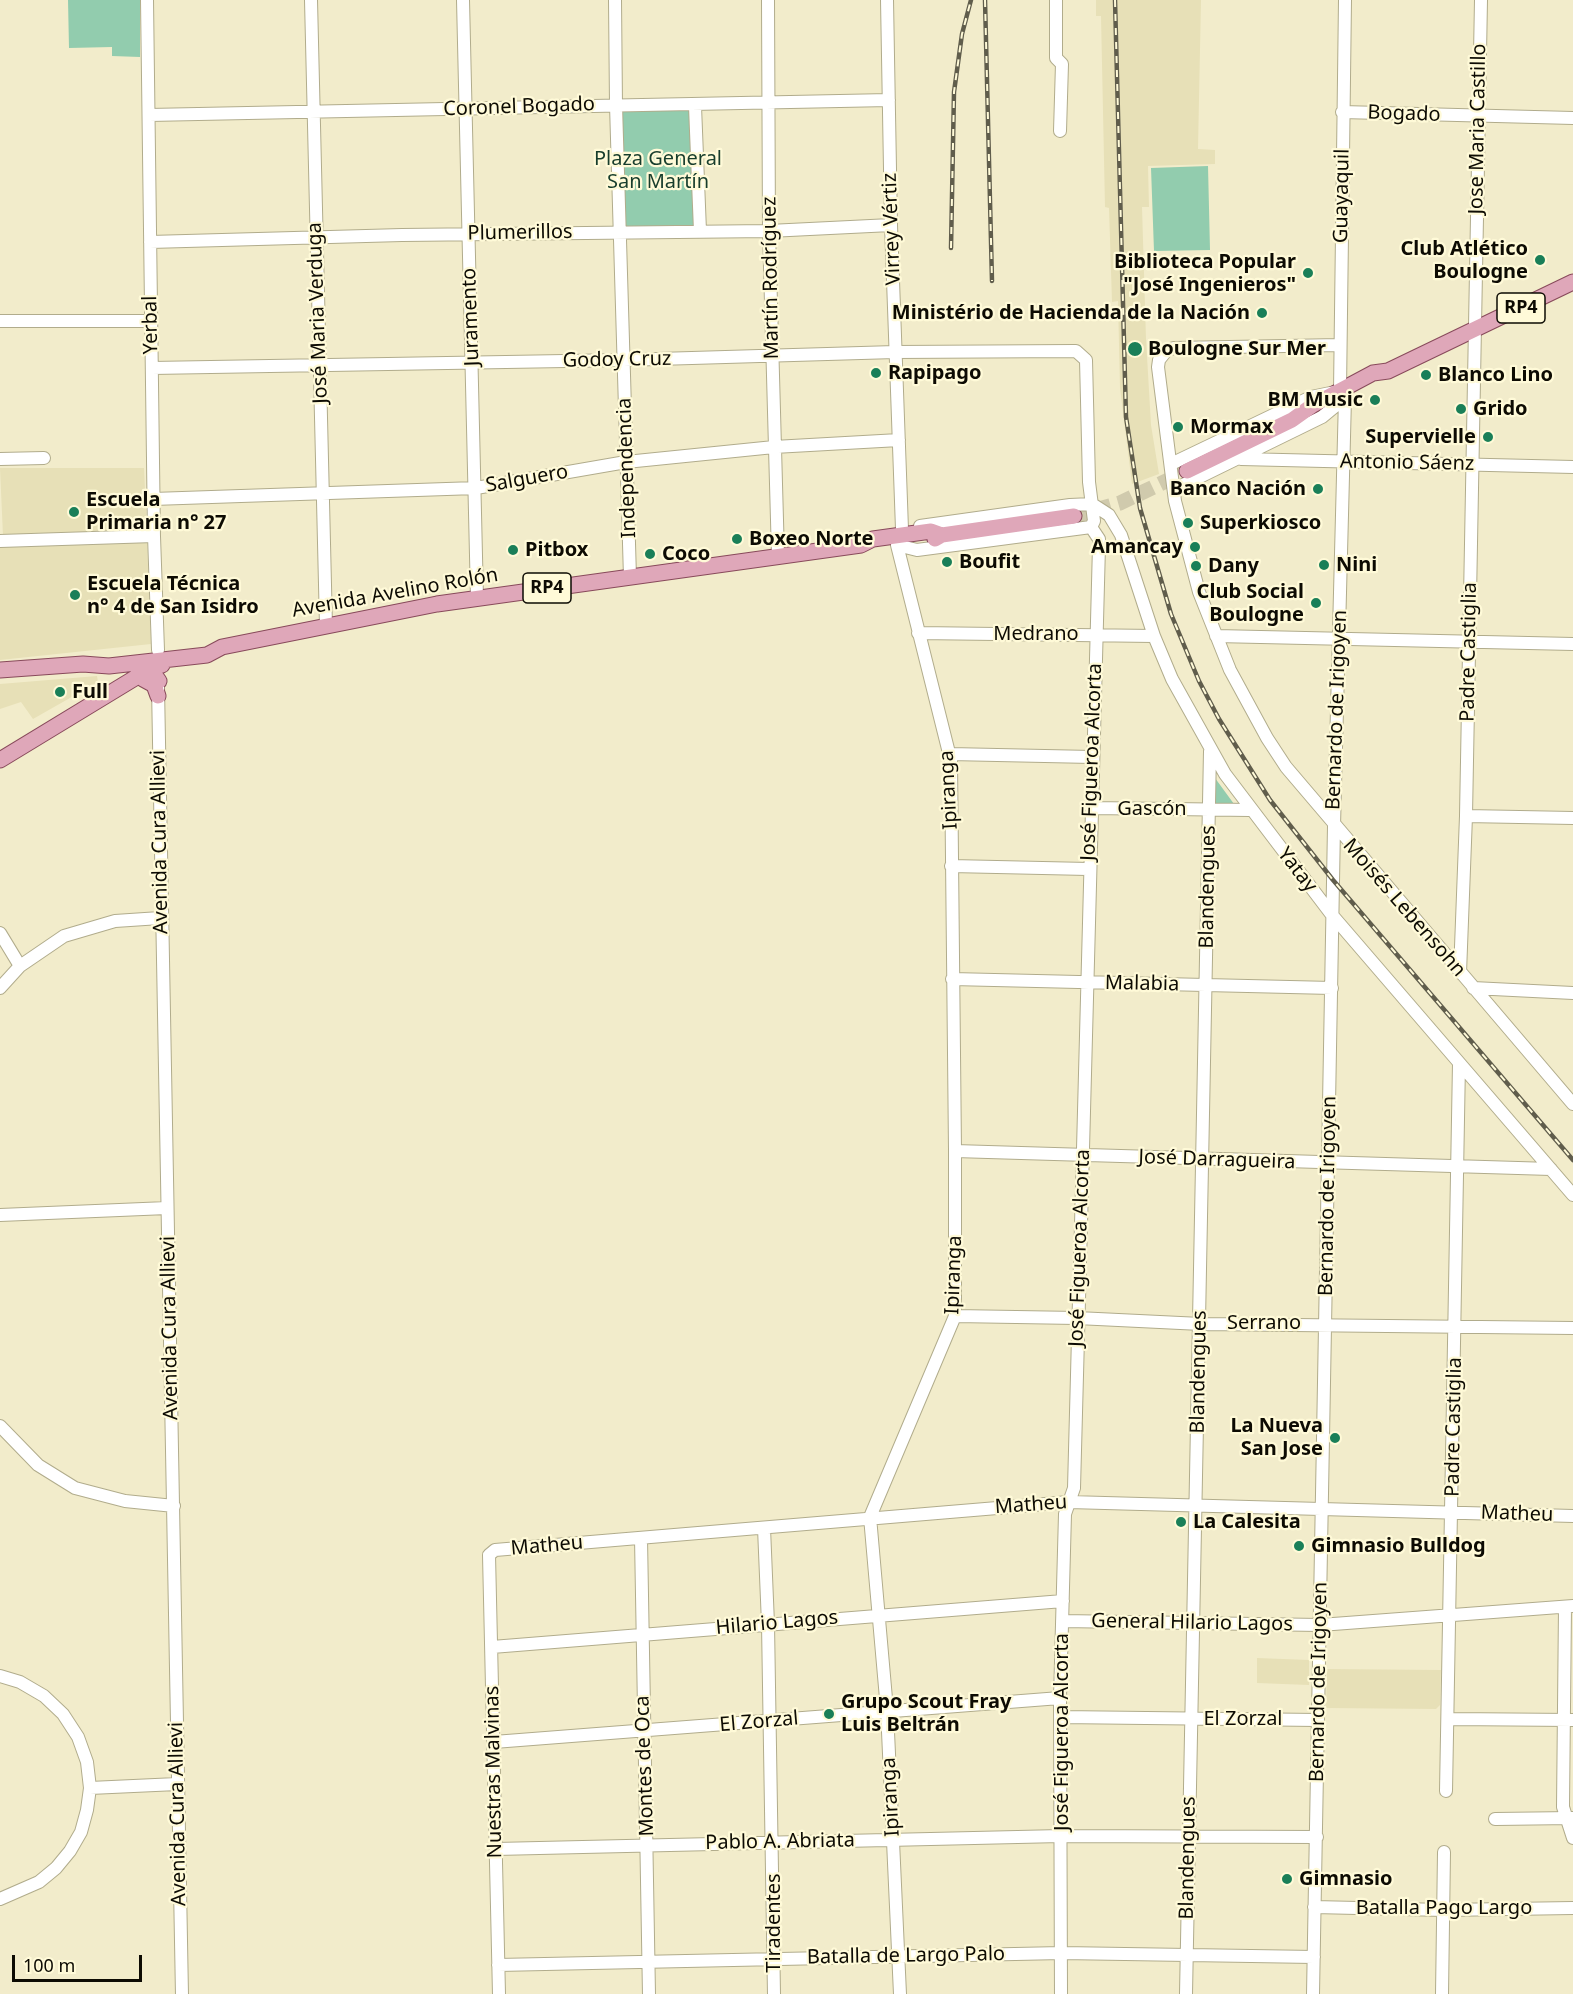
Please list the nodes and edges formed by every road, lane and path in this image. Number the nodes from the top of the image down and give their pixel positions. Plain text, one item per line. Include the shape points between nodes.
1 (147, 0) edge
2 (311, 0) edge
3 (464, 0) edge
4 (615, 0) edge
5 (768, 0) edge
6 (887, 0) edge
7 (1056, 0) edge
8 (1345, 0) edge
9 (1481, 0) edge
10 (889, 100) junction
11 (770, 103) junction
12 (616, 105) junction
13 (695, 106) junction
14 (465, 109) junction
15 (313, 112) junction
16 (1342, 112) junction
17 (148, 115) junction
18 (1478, 116) junction
19 (1573, 118) edge
20 (1060, 131) dead end
21 (891, 225) junction
22 (700, 231) junction
23 (769, 231) junction
24 (620, 232) junction
25 (469, 234) junction
26 (315, 237) junction
27 (150, 242) junction
28 (1571, 285) edge
29 (0, 321) edge
30 (151, 321) junction
31 (1474, 331) junction
32 (1340, 345) junction
33 (895, 352) junction
34 (1081, 354) joint
35 (773, 356) junction
36 (624, 360) junction
37 (473, 363) junction
38 (320, 366) junction
39 (152, 368) junction
40 (1343, 394) junction
41 (899, 441) junction
42 (774, 447) junction
43 (44, 458) dead end
44 (0, 459) edge
45 (1241, 459) junction
46 (626, 462) junction
47 (1344, 462) junction
48 (1172, 464) junction
49 (1471, 465) junction
50 (1573, 466) edge
51 (1187, 471) tunnel mouth
52 (476, 488) junction
53 (1174, 489) junction
54 (322, 493) junction
55 (153, 499) junction
56 (1092, 504) junction
57 (1074, 516) tunnel mouth
58 (1091, 527) junction
59 (154, 536) junction
60 (898, 537) junction
61 (0, 541) edge
62 (778, 556) junction
63 (630, 577) junction
64 (477, 598) junction
65 (326, 626) junction
66 (918, 633) junction
67 (1096, 634) junction
68 (1154, 636) junction
69 (1216, 636) junction
70 (1339, 639) junction
71 (1469, 641) junction
72 (1573, 644) edge
73 (222, 647) junction
74 (167, 657) junction
75 (83, 664) junction
76 (109, 666) junction
77 (0, 670) edge
78 (142, 674) junction
79 (107, 686) junction
80 (158, 689) junction
81 (0, 751) edge
82 (1210, 751) junction
83 (950, 754) junction
84 (1092, 757) junction
85 (0, 760) edge
86 (1090, 808) junction
87 (1210, 809) junction
88 (1250, 810) junction
89 (1466, 816) junction
90 (1573, 818) edge
91 (1334, 826) junction
92 (951, 866) junction
93 (1089, 868) junction
94 (1332, 915) junction
95 (160, 918) junction
96 (0, 933) edge
97 (20, 966) junction
98 (1460, 973) junction
99 (952, 979) junction
100 (1086, 983) junction
101 (1206, 986) junction
102 (0, 988) edge
103 (1332, 988) junction
104 (1473, 988) junction
105 (1573, 993) edge
106 (1459, 1064) junction
107 (1573, 1104) edge
108 (955, 1151) junction
109 (1083, 1155) junction
110 (1203, 1160) junction
111 (1329, 1163) junction
112 (1458, 1167) junction
113 (1551, 1169) junction
114 (1573, 1195) edge
115 (167, 1208) junction
116 (0, 1215) edge
117 (955, 1316) junction
118 (1077, 1317) junction
119 (1201, 1323) junction
120 (1325, 1323) junction
121 (1456, 1326) junction
122 (1573, 1328) edge
123 (0, 1426) edge
124 (1069, 1502) junction
125 (174, 1506) junction
126 (1196, 1506) junction
127 (1323, 1509) junction
128 (1452, 1513) junction
129 (1573, 1516) edge
130 (870, 1517) junction
131 (764, 1528) junction
132 (641, 1538) junction
133 (491, 1552) joint
134 (1063, 1601) junction
135 (1569, 1606) edge
136 (878, 1614) junction
137 (1450, 1614) junction
138 (1062, 1621) junction
139 (1192, 1623) junction
140 (768, 1624) junction
141 (1320, 1625) junction
142 (642, 1635) junction
143 (492, 1647) junction
144 (0, 1676) edge
145 (1060, 1698) junction
146 (887, 1710) junction
147 (1060, 1717) junction
148 (1190, 1719) junction
149 (1449, 1719) junction
150 (1318, 1720) junction
151 (1568, 1720) edge
152 (770, 1721) junction
153 (644, 1731) junction
154 (494, 1742) junction
155 (177, 1784) junction
156 (90, 1788) junction
157 (1446, 1791) dead end
158 (1569, 1818) edge
159 (1495, 1819) dead end
160 (1061, 1836) junction
161 (1188, 1836) junction
162 (1317, 1837) junction
163 (1573, 1838) edge
164 (893, 1840) junction
165 (773, 1842) junction
166 (647, 1845) junction
167 (496, 1849) junction
168 (1444, 1852) dead end
169 (0, 1899) edge
170 (1314, 1907) junction
171 (1573, 1908) edge
172 (1444, 1910) junction
173 (1062, 1953) junction
174 (899, 1956) junction
175 (1187, 1956) junction
176 (1314, 1957) junction
177 (774, 1959) junction
178 (649, 1963) junction
179 (498, 1965) junction
180 (182, 1994) edge
181 (499, 1994) edge
182 (649, 1994) edge
183 (774, 1994) edge
184 (900, 1994) edge
185 (1061, 1994) edge
186 (1186, 1994) edge
187 (1313, 1994) edge
188 (1442, 1994) edge

1 - 17 street, Yerbal
2 - 15 street, José Maria Verduga
3 - 14 street, Juramento
4 - 12 street, Independencia
5 - 11 street, Martín Rodríguez
6 - 10 street, Virrey Vértiz
7 - 20 street via 1056,58 1062,64
8 - 16 street, Guayaquil
9 - 18 street, Jose Maria Castillo
10 - 11 street, Coronel Bogado
10 - 21 street, Virrey Vértiz
11 - 13 street, Coronel Bogado
11 - 23 street, Martín Rodríguez
12 - 13 street, Coronel Bogado
12 - 14 street, Coronel Bogado
12 - 24 street, Independencia
13 - 22 street
14 - 15 street, Coronel Bogado
14 - 25 street, Juramento
15 - 17 street, Coronel Bogado
15 - 26 street, José Maria Verduga
16 - 18 street, Bogado
16 - 32 street, Guayaquil
17 - 27 street, Yerbal
18 - 19 street, Bogado
18 - 31 street, Jose Maria Castillo
21 - 23 street, Plumerillos
21 - 33 street, Virrey Vértiz
22 - 23 street, Plumerillos
22 - 24 street, Plumerillos
23 - 35 street, Martín Rodríguez
24 - 25 street, Plumerillos
24 - 36 street, Independencia
25 - 26 street, Plumerillos
25 - 37 street, Juramento
26 - 27 street, Plumerillos
26 - 38 street, José Maria Verduga
27 - 30 street, Yerbal
28 - 31 main road, RP4
29 - 30 street
30 - 39 street, Yerbal
31 - 40 main road, RP4 via 1388,371 1378,381
31 - 49 street, Padre Castiglia
32 - 40 street, Guayaquil
32 - 48 street, Moisés Lebensohn via 1167,350 1158,367
33 - 34 street, Godoy Cruz
33 - 35 street, Godoy Cruz
33 - 41 street, Virrey Vértiz
34 - 56 street, José Figueroa Alcorta via 1086,360
35 - 36 street, Godoy Cruz
35 - 42 street, Martín Rodríguez
36 - 37 street, Godoy Cruz
36 - 46 street, Independencia
37 - 38 street, Godoy Cruz
37 - 52 street, Juramento
38 - 39 street, Godoy Cruz
38 - 54 street, José Maria Verduga
39 - 55 street, Yerbal
40 - 45 street via 1322,417
40 - 47 street, Bernardo de Irigoyen
40 - 48 street via 1311,397
40 - 51 main road, RP4 via 1317,413 1292,420
41 - 42 street, Salguero
41 - 60 street, Virrey Vértiz
42 - 46 street, Salguero
42 - 62 street, Martín Rodríguez
43 - 44 street
45 - 47 street, Antonio Sáenz
45 - 53 street
46 - 52 street, Salguero
46 - 63 street, Independencia
47 - 49 street, Antonio Sáenz
47 - 70 street, Bernardo de Irigoyen
48 - 53 street, Moisés Lebensohn
49 - 50 street, Antonio Sáenz
49 - 71 street, Padre Castiglia
52 - 54 street, Salguero
52 - 64 street, Juramento
53 - 69 street, Moisés Lebensohn via 1199,592
54 - 55 street, Salguero
54 - 65 street, José Maria Verduga
55 - 59 street, Yerbal
56 - 58 street, José Figueroa Alcorta
56 - 60 street, Avenida Avelino Rolón
56 - 68 street, Yatay via 1109,515 1118,527
57 - 60 main road, Avenida Avelino Rolón / RP4 via 942,535 931,531
58 - 60 street, Avenida Avelino Rolón via 918,550
58 - 67 street, José Figueroa Alcorta via 1099,539
59 - 61 street
59 - 74 street, Yerbal
60 - 62 main road, Avenida Avelino Rolón / RP4
60 - 66 street, Ipiranga
62 - 63 main road, Avenida Avelino Rolón / RP4
63 - 64 main road, Avenida Avelino Rolón / RP4
64 - 65 main road, Avenida Avelino Rolón / RP4
65 - 73 main road, Avenida Avelino Rolón / RP4
66 - 67 street, Medrano
66 - 83 street, Ipiranga
67 - 68 street, Medrano
67 - 84 street, José Figueroa Alcorta
68 - 82 street, Yatay
69 - 70 street
69 - 91 street, Moisés Lebensohn via 1267,738
70 - 71 street
70 - 91 street, Bernardo de Irigoyen
71 - 72 street
71 - 89 street, Padre Castiglia
73 - 74 main road, Avenida Avelino Rolón / RP4 via 205,645
73 - 74 main road, Avenida Avelino Rolón / RP4 via 207,655
74 - 75 main road, Avenida Avelino Rolón / RP4 via 103,656
74 - 76 main road, Avenida Avelino Rolón / RP4
74 - 78 main road
74 - 80 street, Avenida Cura Allievi
75 - 76 main road, Avenida Avelino Rolón / RP4
75 - 77 main road, Avenida Avelino Rolón / RP4
76 - 79 main road
78 - 79 main road via 128,674
78 - 80 main road via 155,674
78 - 85 main road
79 - 81 main road
80 - 95 street, Avenida Cura Allievi
82 - 87 street, Blandengues
82 - 88 street, Yatay
83 - 84 street
83 - 92 street, Ipiranga
84 - 86 street, José Figueroa Alcorta
86 - 87 street, Gascón
86 - 93 street, José Figueroa Alcorta
87 - 88 street, Gascón
87 - 101 street, Blandengues
88 - 94 street, Yatay
89 - 90 street
89 - 98 street, Padre Castiglia
91 - 94 street, Bernardo de Irigoyen
91 - 98 street, Moisés Lebensohn
92 - 93 street
92 - 99 street, Ipiranga
93 - 100 street, José Figueroa Alcorta
94 - 103 street, Bernardo de Irigoyen
94 - 106 street, Yatay
95 - 97 street via 116,921 80,929 53,942
95 - 115 street, Avenida Cura Allievi
96 - 97 street
97 - 102 street
98 - 104 street, Moisés Lebensohn
99 - 100 street, Malabia
99 - 108 street, Ipiranga
100 - 101 street, Malabia
100 - 109 street, José Figueroa Alcorta
101 - 103 street, Malabia
101 - 110 street, Blandengues
103 - 111 street, Bernardo de Irigoyen
104 - 105 street
104 - 107 street, Moisés Lebensohn
106 - 112 street, Padre Castiglia
106 - 113 street, Yatay
108 - 109 street, José Darragueira
108 - 117 street, Ipiranga
109 - 110 street, José Darragueira
109 - 118 street, José Figueroa Alcorta
110 - 111 street, José Darragueira
110 - 119 street, Blandengues
111 - 112 street, José Darragueira
111 - 120 street, Bernardo de Irigoyen
112 - 113 street, José Darragueira
112 - 121 street, Padre Castiglia
113 - 114 street, Yatay
115 - 116 street
115 - 125 street, Avenida Cura Allievi
117 - 118 street, Serrano
117 - 130 street, Ipiranga
118 - 119 street, Serrano
118 - 124 street, José Figueroa Alcorta via 1074,1488
119 - 120 street, Serrano
119 - 126 street, Blandengues
120 - 121 street, Serrano
120 - 127 street, Bernardo de Irigoyen
121 - 122 street, Serrano
121 - 128 street, Padre Castiglia
123 - 125 street via 38,1465 75,1488 125,1501
124 - 126 street, Matheu
124 - 130 street, Matheu
124 - 134 street, José Figueroa Alcorta via 1065,1514
125 - 155 street, Avenida Cura Allievi
126 - 127 street, Matheu
126 - 139 street, Blandengues
127 - 128 street, Matheu
127 - 141 street, Bernardo de Irigoyen
128 - 129 street, Matheu
128 - 137 street, Padre Castiglia
130 - 131 street, Matheu
130 - 136 street, Ipiranga
131 - 132 street, Matheu
131 - 140 street, Tiradentes
132 - 133 street, Matheu
132 - 142 street, Montes de Oca
133 - 143 street, Nuestras Malvinas
134 - 136 street, Hilario Lagos
134 - 138 street, José Figueroa Alcorta
135 - 137 street, General Hilario Lagos
135 - 151 street
136 - 140 street, Hilario Lagos
136 - 146 street, Ipiranga
137 - 141 street, General Hilario Lagos
137 - 149 street, Padre Castiglia
138 - 139 street, General Hilario Lagos
138 - 145 street, José Figueroa Alcorta
139 - 141 street, General Hilario Lagos
139 - 148 street, Blandengues
140 - 142 street, Hilario Lagos
140 - 152 street, Tiradentes
141 - 150 street, Bernardo de Irigoyen
142 - 143 street, Hilario Lagos
142 - 153 street, Montes de Oca
143 - 154 street, Nuestras Malvinas
144 - 156 street via 44,1696 63,1714 84,1753
145 - 146 street, El Zorzal
145 - 147 street, José Figueroa Alcorta
146 - 152 street, El Zorzal
146 - 164 street, Ipiranga
147 - 148 street, El Zorzal
147 - 160 street, José Figueroa Alcorta
148 - 150 street, El Zorzal
148 - 161 street, Blandengues
149 - 151 street
149 - 157 street, Padre Castiglia via 1442,1778
150 - 162 street, Bernardo de Irigoyen
151 - 158 street
152 - 153 street, El Zorzal
152 - 165 street, Tiradentes
153 - 154 street, El Zorzal
153 - 166 street, Montes de Oca
154 - 167 street, Nuestras Malvinas
155 - 156 street
155 - 180 street, Avenida Cura Allievi
156 - 169 street via 81,1832 70,1851 39,1882
158 - 159 street
158 - 163 street
160 - 161 street, Pablo A. Abriata
160 - 164 street, Pablo A. Abriata
160 - 173 street, José Figueroa Alcorta
161 - 162 street, Pablo A. Abriata
161 - 175 street, Blandengues
162 - 170 street, Bernardo de Irigoyen
164 - 165 street, Pablo A. Abriata
164 - 174 street, Ipiranga
165 - 166 street, Pablo A. Abriata
165 - 177 street, Tiradentes
166 - 167 street, Pablo A. Abriata
166 - 178 street, Montes de Oca
167 - 179 street, Nuestras Malvinas
168 - 172 street
170 - 172 street, Batalla Pago Largo
170 - 176 street, Bernardo de Irigoyen
171 - 172 street, Batalla Pago Largo
172 - 188 street
173 - 174 street, Batalla de Largo Palo
173 - 175 street, Batalla de Largo Palo
173 - 185 street, José Figueroa Alcorta
174 - 177 street, Batalla de Largo Palo
174 - 184 street, Ipiranga
175 - 176 street, Batalla de Largo Palo
175 - 186 street, Blandengues
176 - 187 street, Bernardo de Irigoyen
177 - 178 street, Batalla de Largo Palo
177 - 183 street, Tiradentes
178 - 179 street, Batalla de Largo Palo
178 - 182 street, Montes de Oca
179 - 181 street, Nuestras Malvinas

